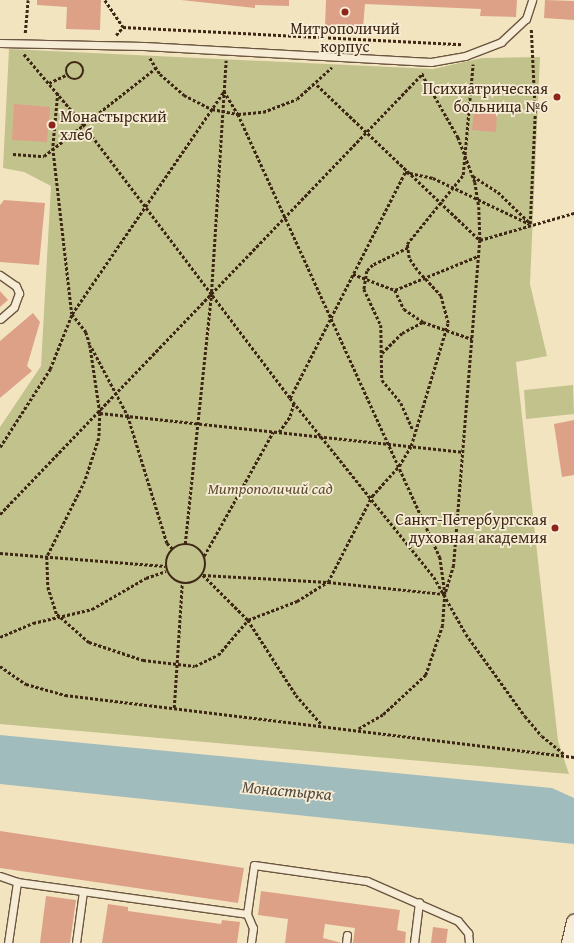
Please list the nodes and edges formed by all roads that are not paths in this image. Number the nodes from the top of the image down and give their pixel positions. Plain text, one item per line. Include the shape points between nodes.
1 (532, 0) edge
2 (0, 43) edge
3 (0, 275) edge
4 (0, 319) edge
5 (0, 876) edge
6 (17, 882) junction
7 (83, 892) junction
8 (419, 902) junction
9 (247, 914) junction
10 (574, 922) edge
11 (8, 943) edge
12 (76, 943) edge
13 (251, 943) edge
14 (414, 943) edge
15 (469, 943) edge
16 (569, 943) edge

1 - 2 lane via 526,19 501,42 473,53 431,62 226,53 144,46
3 - 4 lane via 16,286 19,293 14,307
5 - 6 lane
6 - 7 lane
6 - 11 lane
7 - 9 lane
7 - 12 lane
8 - 9 lane via 367,880 254,865
8 - 14 lane
8 - 15 lane via 458,921 468,933
9 - 13 lane via 253,928
10 - 16 street

